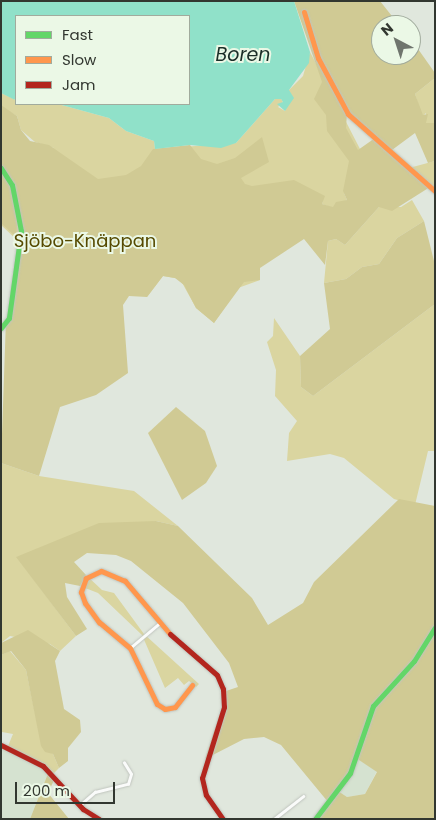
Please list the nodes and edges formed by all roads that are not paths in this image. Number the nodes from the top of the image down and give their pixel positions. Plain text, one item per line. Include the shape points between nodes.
1 (304, 12) dead end
2 (1, 168) edge
3 (435, 191) edge
4 (1, 328) edge
5 (159, 624) junction
6 (435, 628) edge
7 (130, 648) junction
8 (192, 685) dead end
9 (1, 745) edge
10 (124, 763) dead end
11 (303, 796) dead end
12 (80, 805) junction
13 (99, 819) edge
14 (223, 819) edge
15 (274, 819) edge
16 (315, 819) edge

1 - 3 street via 318,58 348,114
2 - 4 street via 12,185 21,230 9,318
5 - 7 street
5 - 7 street via 125,581 103,572 88,576 81,588 85,603 99,622
5 - 14 street via 210,666 222,686 224,707 202,778 206,795
6 - 16 street via 414,661 373,706 350,773
7 - 8 street via 160,707 176,706
9 - 12 street via 43,766
10 - 12 street via 131,774 128,784 95,792
11 - 15 street
12 - 13 street

